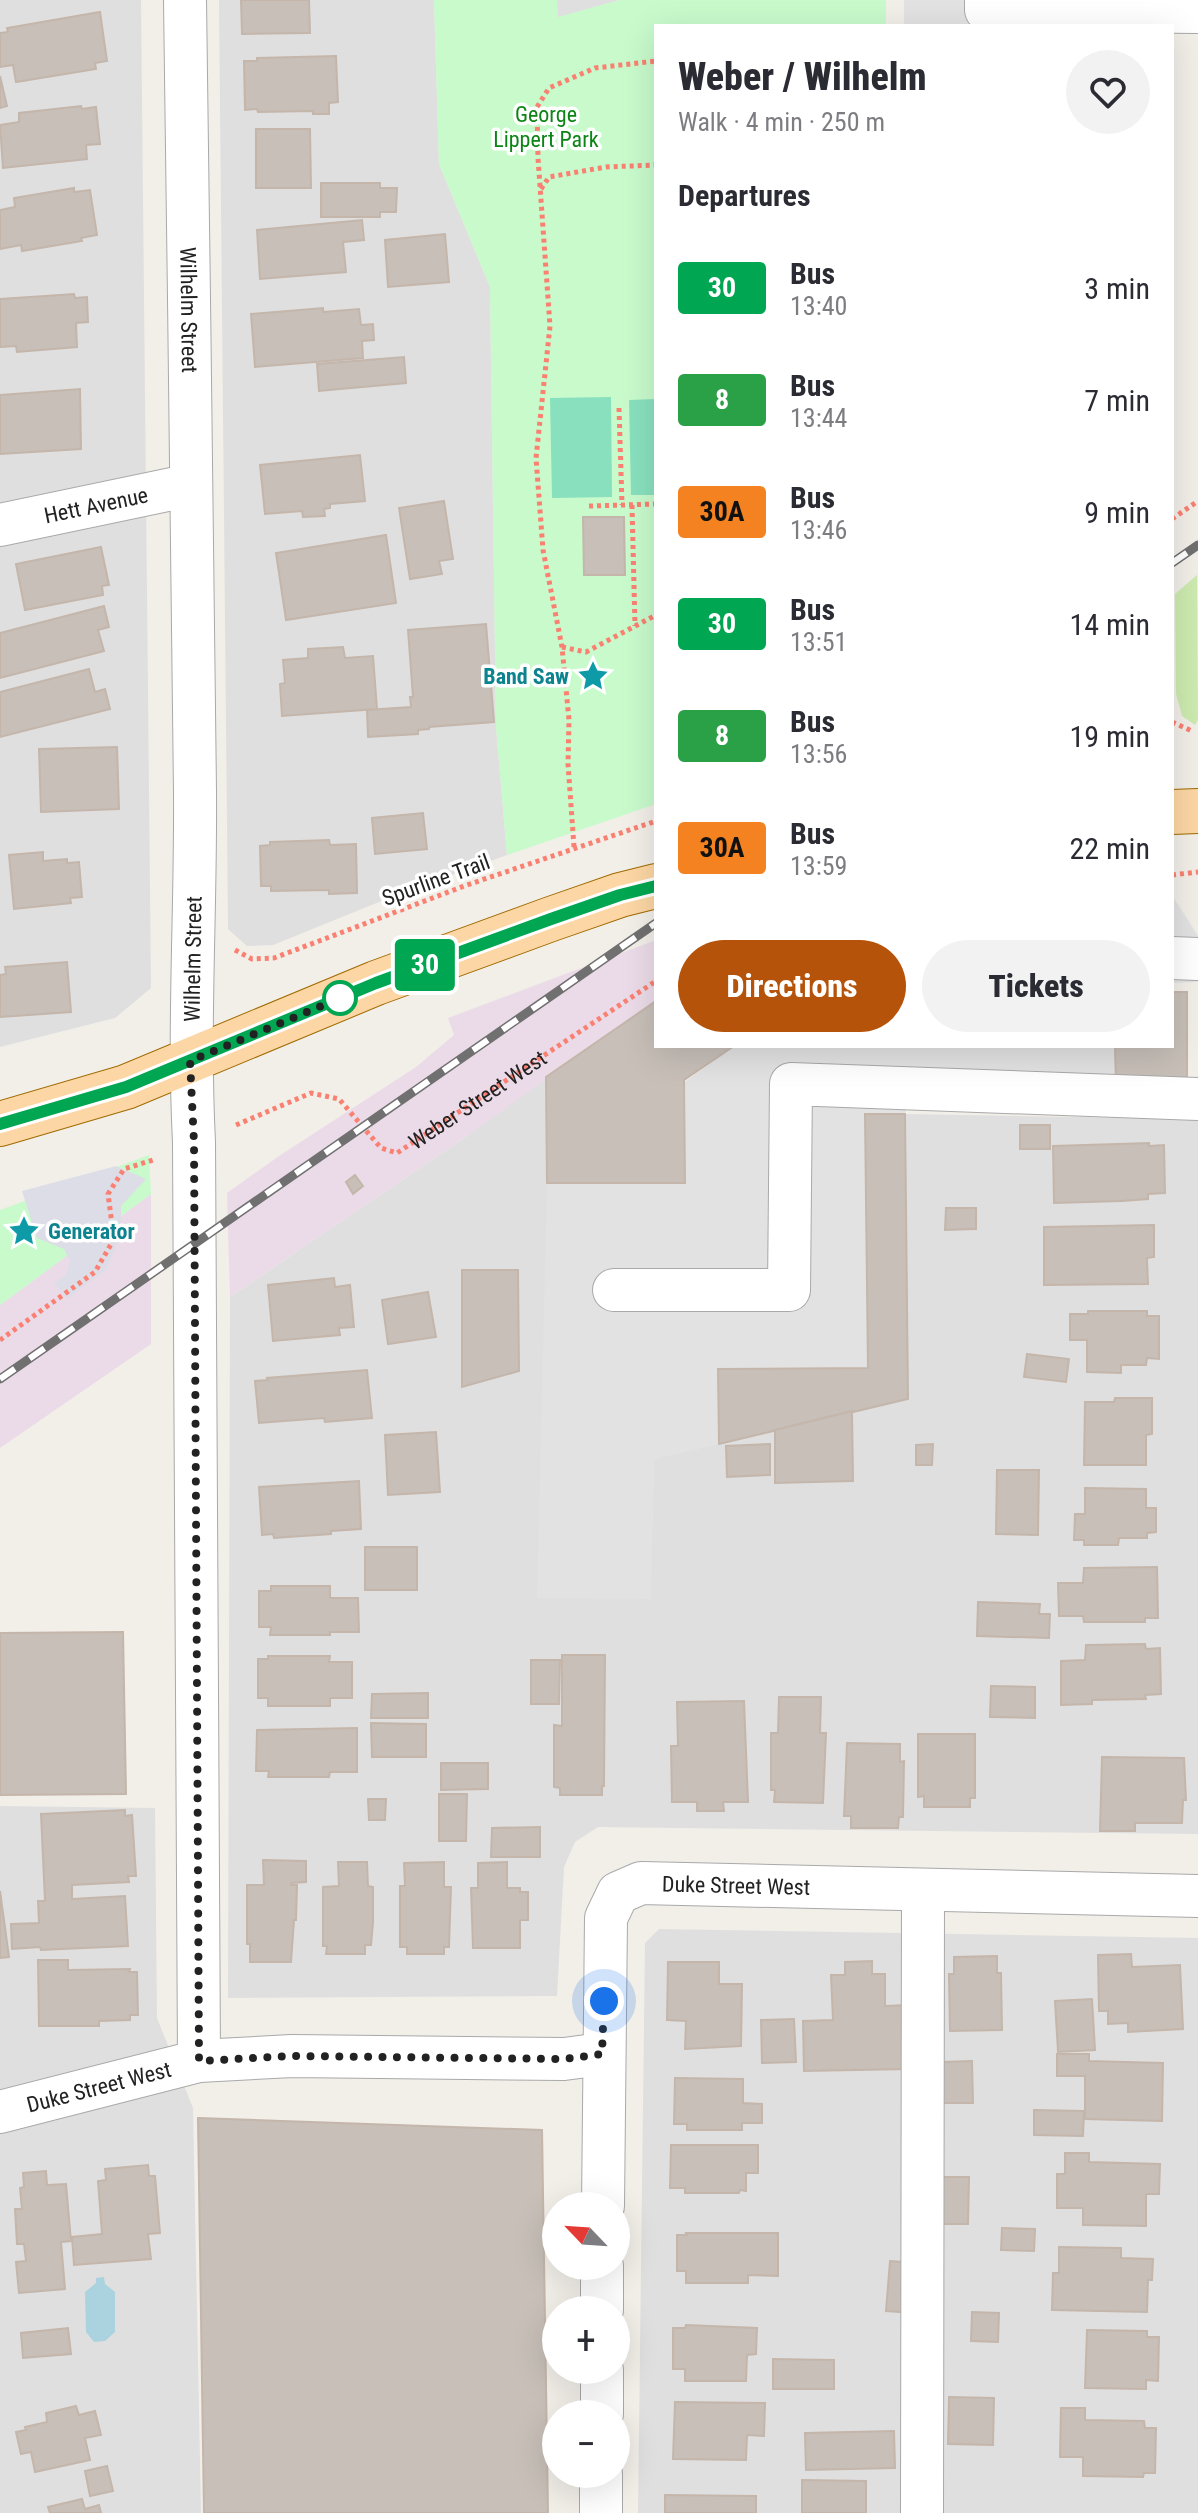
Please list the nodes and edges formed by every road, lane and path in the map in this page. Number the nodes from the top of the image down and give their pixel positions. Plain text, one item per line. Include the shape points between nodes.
1 (185, 0) edge
2 (986, 0) edge
3 (1198, 12) edge
4 (654, 61) edge
5 (654, 165) edge
6 (540, 190) junction
7 (619, 408) dead end
8 (191, 485) junction
9 (1198, 501) edge
10 (654, 504) edge
11 (622, 505) junction
12 (632, 505) junction
13 (589, 506) dead end
14 (1174, 518) edge
15 (0, 525) edge
16 (654, 616) edge
17 (635, 626) junction
18 (562, 647) junction
19 (1174, 723) edge
20 (1192, 731) dead end
21 (1198, 811) edge
22 (1174, 812) edge
23 (654, 822) edge
24 (574, 847) junction
25 (1198, 872) edge
26 (1174, 875) edge
27 (654, 886) edge
28 (228, 950) dead end
29 (1174, 958) edge
30 (1198, 959) edge
31 (654, 982) edge
32 (190, 1061) junction
33 (1198, 1099) edge
34 (0, 1124) edge
35 (224, 1130) dead end
36 (147, 1161) dead end
37 (614, 1290) dead end
38 (0, 1340) edge
39 (923, 1891) junction
40 (1198, 1896) edge
41 (602, 2054) junction
42 (199, 2061) junction
43 (0, 2112) edge
44 (603, 2192) edge
45 (601, 2488) edge
46 (601, 2513) edge
47 (922, 2513) edge

1 - 8 street, Wilhelm Street
2 - 3 street via 986,10
4 - 6 path via 595,68 549,88 537,107
5 - 6 path via 549,177
6 - 18 path via 550,326 536,458 543,550
7 - 11 path
8 - 15 street, Hett Avenue
8 - 32 street, Wilhelm Street via 195,795
9 - 14 path
10 - 12 path
11 - 12 path
11 - 13 path
12 - 17 path
16 - 17 path
17 - 18 path via 586,652
18 - 24 path
19 - 20 path
21 - 22 main road
23 - 24 path, Spurline Trail
24 - 28 path, Spurline Trail via 274,958 252,959
25 - 26 path
27 - 32 main road via 376,983
29 - 30 street
31 - 35 path, Weber Street West via 397,1153 381,1148 339,1099 311,1093
32 - 34 main road via 126,1087
32 - 42 street, Wilhelm Street
33 - 37 street via 791,1084 789,1290
36 - 38 path via 124,1169 108,1194 114,1239 95,1272
39 - 40 street, Duke Street West
39 - 41 street, Duke Street West via 641,1883 618,1893 606,1918
39 - 47 street
41 - 42 street, Duke Street West via 564,2059 292,2056
41 - 44 street
42 - 43 street, Duke Street West
45 - 46 street

